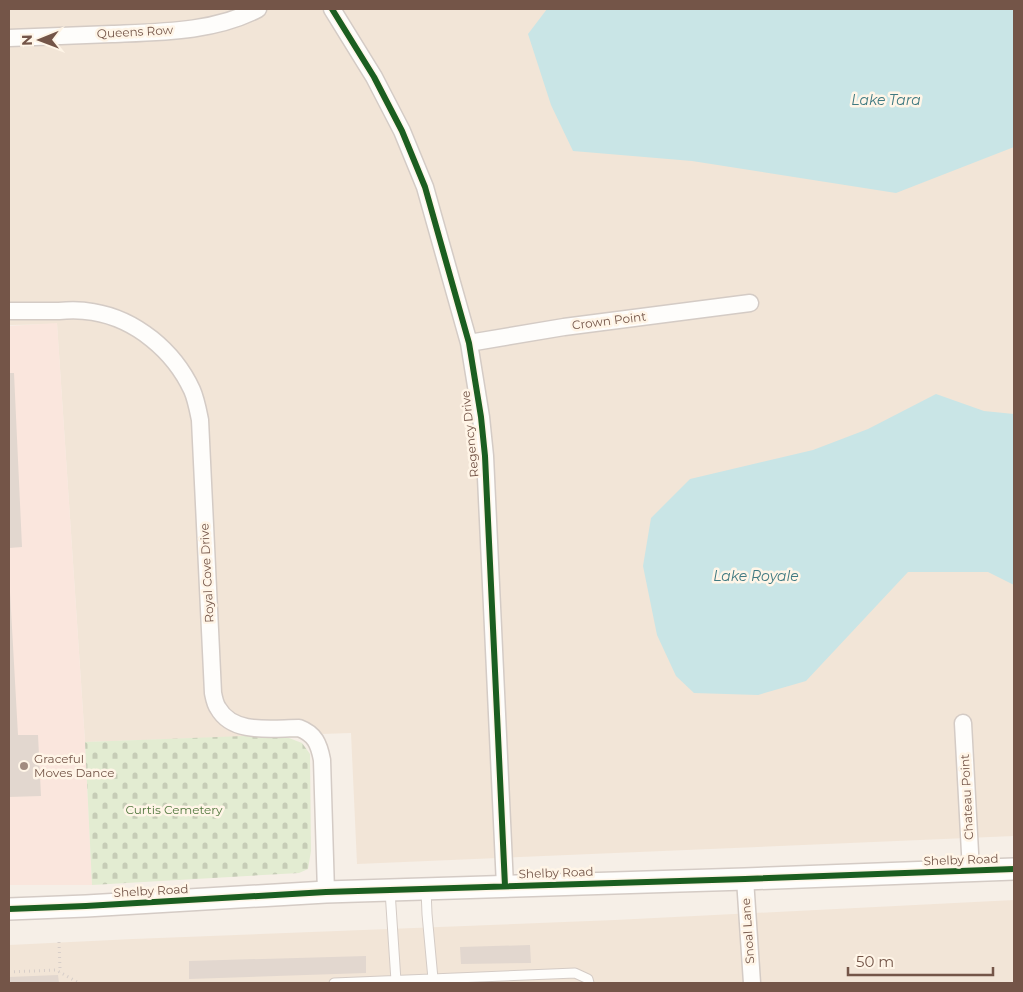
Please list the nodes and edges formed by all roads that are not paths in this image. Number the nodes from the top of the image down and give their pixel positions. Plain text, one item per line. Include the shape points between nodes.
1 (258, 9) edge
2 (332, 9) edge
3 (9, 38) edge
4 (750, 303) dead end
5 (9, 311) edge
6 (469, 343) junction
7 (963, 723) dead end
8 (1014, 869) edge
9 (971, 871) junction
10 (745, 879) junction
11 (505, 886) junction
12 (426, 889) junction
13 (390, 891) junction
14 (326, 892) junction
15 (9, 908) edge
16 (433, 980) junction
17 (396, 981) junction
18 (334, 983) edge
19 (589, 983) edge
20 (752, 983) edge

1 - 3 street, Queens Row via 213,25 173,31
2 - 6 street, Regency Drive via 374,77 426,187
4 - 6 street, Crown Point
5 - 14 street, Royal Cove Drive via 79,310 106,314 129,323 153,339 184,375 193,392 200,420 213,693 217,708 226,719 240,726 298,728 306,730 317,742 322,760
6 - 11 street, Regency Drive via 485,456
7 - 9 street, Chateau Point
8 - 9 street, Shelby Road
9 - 10 street, Shelby Road
10 - 11 street, Shelby Road
10 - 20 street, Snoal Lane
11 - 12 street, Shelby Road
12 - 13 street, Shelby Road
12 - 16 lane
13 - 14 street, Shelby Road
13 - 17 lane
14 - 15 street, Shelby Road
16 - 17 lane
16 - 19 lane via 575,973 588,979
17 - 18 lane

